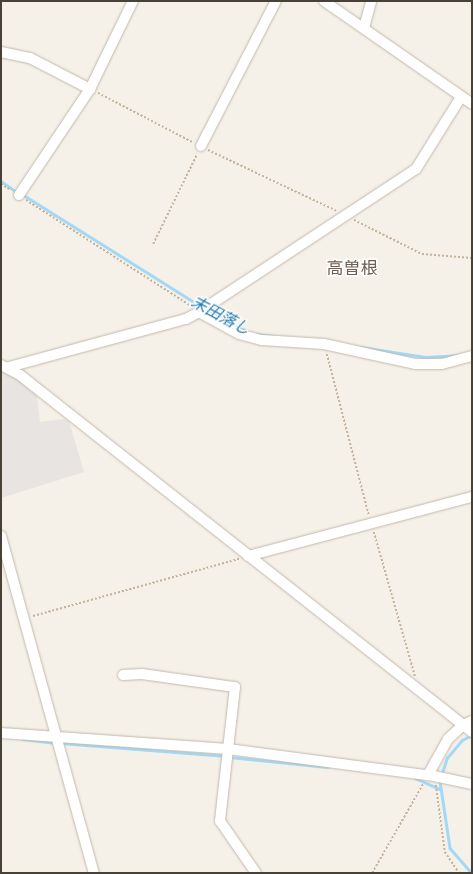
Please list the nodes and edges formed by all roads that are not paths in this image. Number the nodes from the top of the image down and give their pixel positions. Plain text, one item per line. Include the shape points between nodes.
1 (134, 1) edge
2 (276, 1) edge
3 (324, 1) edge
4 (371, 1) edge
5 (364, 28) junction
6 (1, 52) edge
7 (90, 89) junction
8 (461, 97) junction
9 (472, 104) edge
10 (201, 146) road end
11 (18, 195) road end
12 (199, 312) junction
13 (472, 356) edge
14 (5, 366) edge
15 (472, 497) edge
16 (1, 536) edge
17 (248, 556) junction
18 (123, 676) dead end
19 (468, 723) edge
20 (1, 732) edge
21 (472, 732) edge
22 (56, 736) junction
23 (227, 754) junction
24 (431, 775) junction
25 (472, 784) edge
26 (94, 873) edge
27 (256, 873) edge

1 - 7 street
2 - 10 street
3 - 5 street
4 - 5 street
5 - 8 street
6 - 7 street via 30,58
7 - 11 street
8 - 9 street
8 - 12 street via 421,165
12 - 13 street via 247,336 262,340 324,344 416,364 442,364
12 - 14 street via 186,319
14 - 17 street
15 - 17 street
16 - 22 street
17 - 19 street via 420,690
18 - 23 street via 150,675 235,687
19 - 21 street
19 - 24 street via 448,739
20 - 22 street
22 - 23 street
22 - 26 street
23 - 24 street
23 - 27 street via 220,821
24 - 25 street

